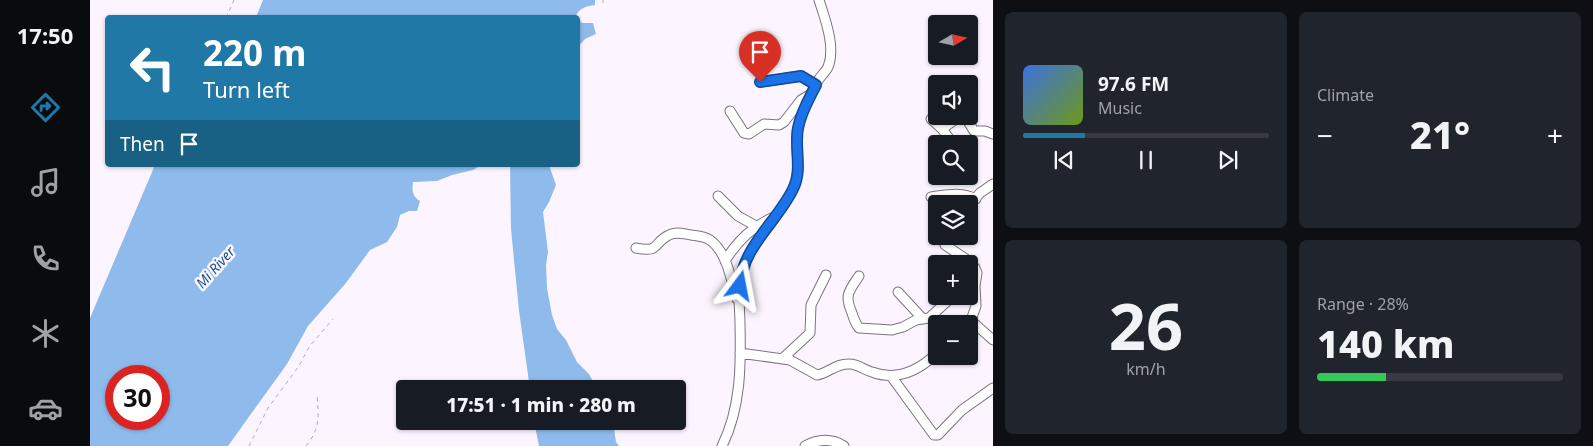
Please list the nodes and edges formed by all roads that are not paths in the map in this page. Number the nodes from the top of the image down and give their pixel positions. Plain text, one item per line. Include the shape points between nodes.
1 (819, 0) edge
2 (760, 82) dead end
3 (816, 85) junction
4 (811, 94) junction
5 (730, 111) dead end
6 (938, 125) edge
7 (942, 129) junction
8 (993, 134) edge
9 (946, 135) edge
10 (993, 184) edge
11 (950, 195) edge
12 (968, 195) edge
13 (718, 196) dead end
14 (978, 197) edge
15 (776, 216) junction
16 (756, 226) junction
17 (946, 245) edge
18 (636, 248) dead end
19 (960, 255) edge
20 (725, 261) junction
21 (826, 275) dead end
22 (859, 276) dead end
23 (898, 292) dead end
24 (944, 305) edge
25 (740, 308) junction
26 (923, 319) junction
27 (978, 327) edge
28 (993, 340) edge
29 (740, 353) junction
30 (782, 359) junction
31 (928, 362) edge
32 (891, 376) junction
33 (993, 388) edge
34 (722, 446) edge
35 (805, 446) edge
36 (844, 446) edge

1 - 3 street via 830,50 828,67
2 - 3 street via 801,76
3 - 4 street
4 - 5 street via 800,100 784,122 764,124 750,134 744,133
4 - 15 street via 798,129 798,175 794,188
6 - 7 street
7 - 8 street via 963,116 974,131
7 - 9 street
10 - 14 street
11 - 12 street
13 - 16 street via 734,213
15 - 16 street
15 - 25 street via 748,256 741,276
16 - 20 street via 733,247
17 - 19 street
18 - 20 street via 654,249 666,236 678,233 711,240
20 - 25 street
21 - 30 street via 812,306 810,333
22 - 26 street via 848,296 847,305 859,328 892,330
23 - 26 street
24 - 26 street via 929,318
25 - 29 street
27 - 28 street
29 - 30 street
29 - 34 street via 739,392
30 - 32 street via 817,375 833,367 851,364
31 - 32 street via 915,370
32 - 33 street via 934,435
35 - 36 street via 820,440

